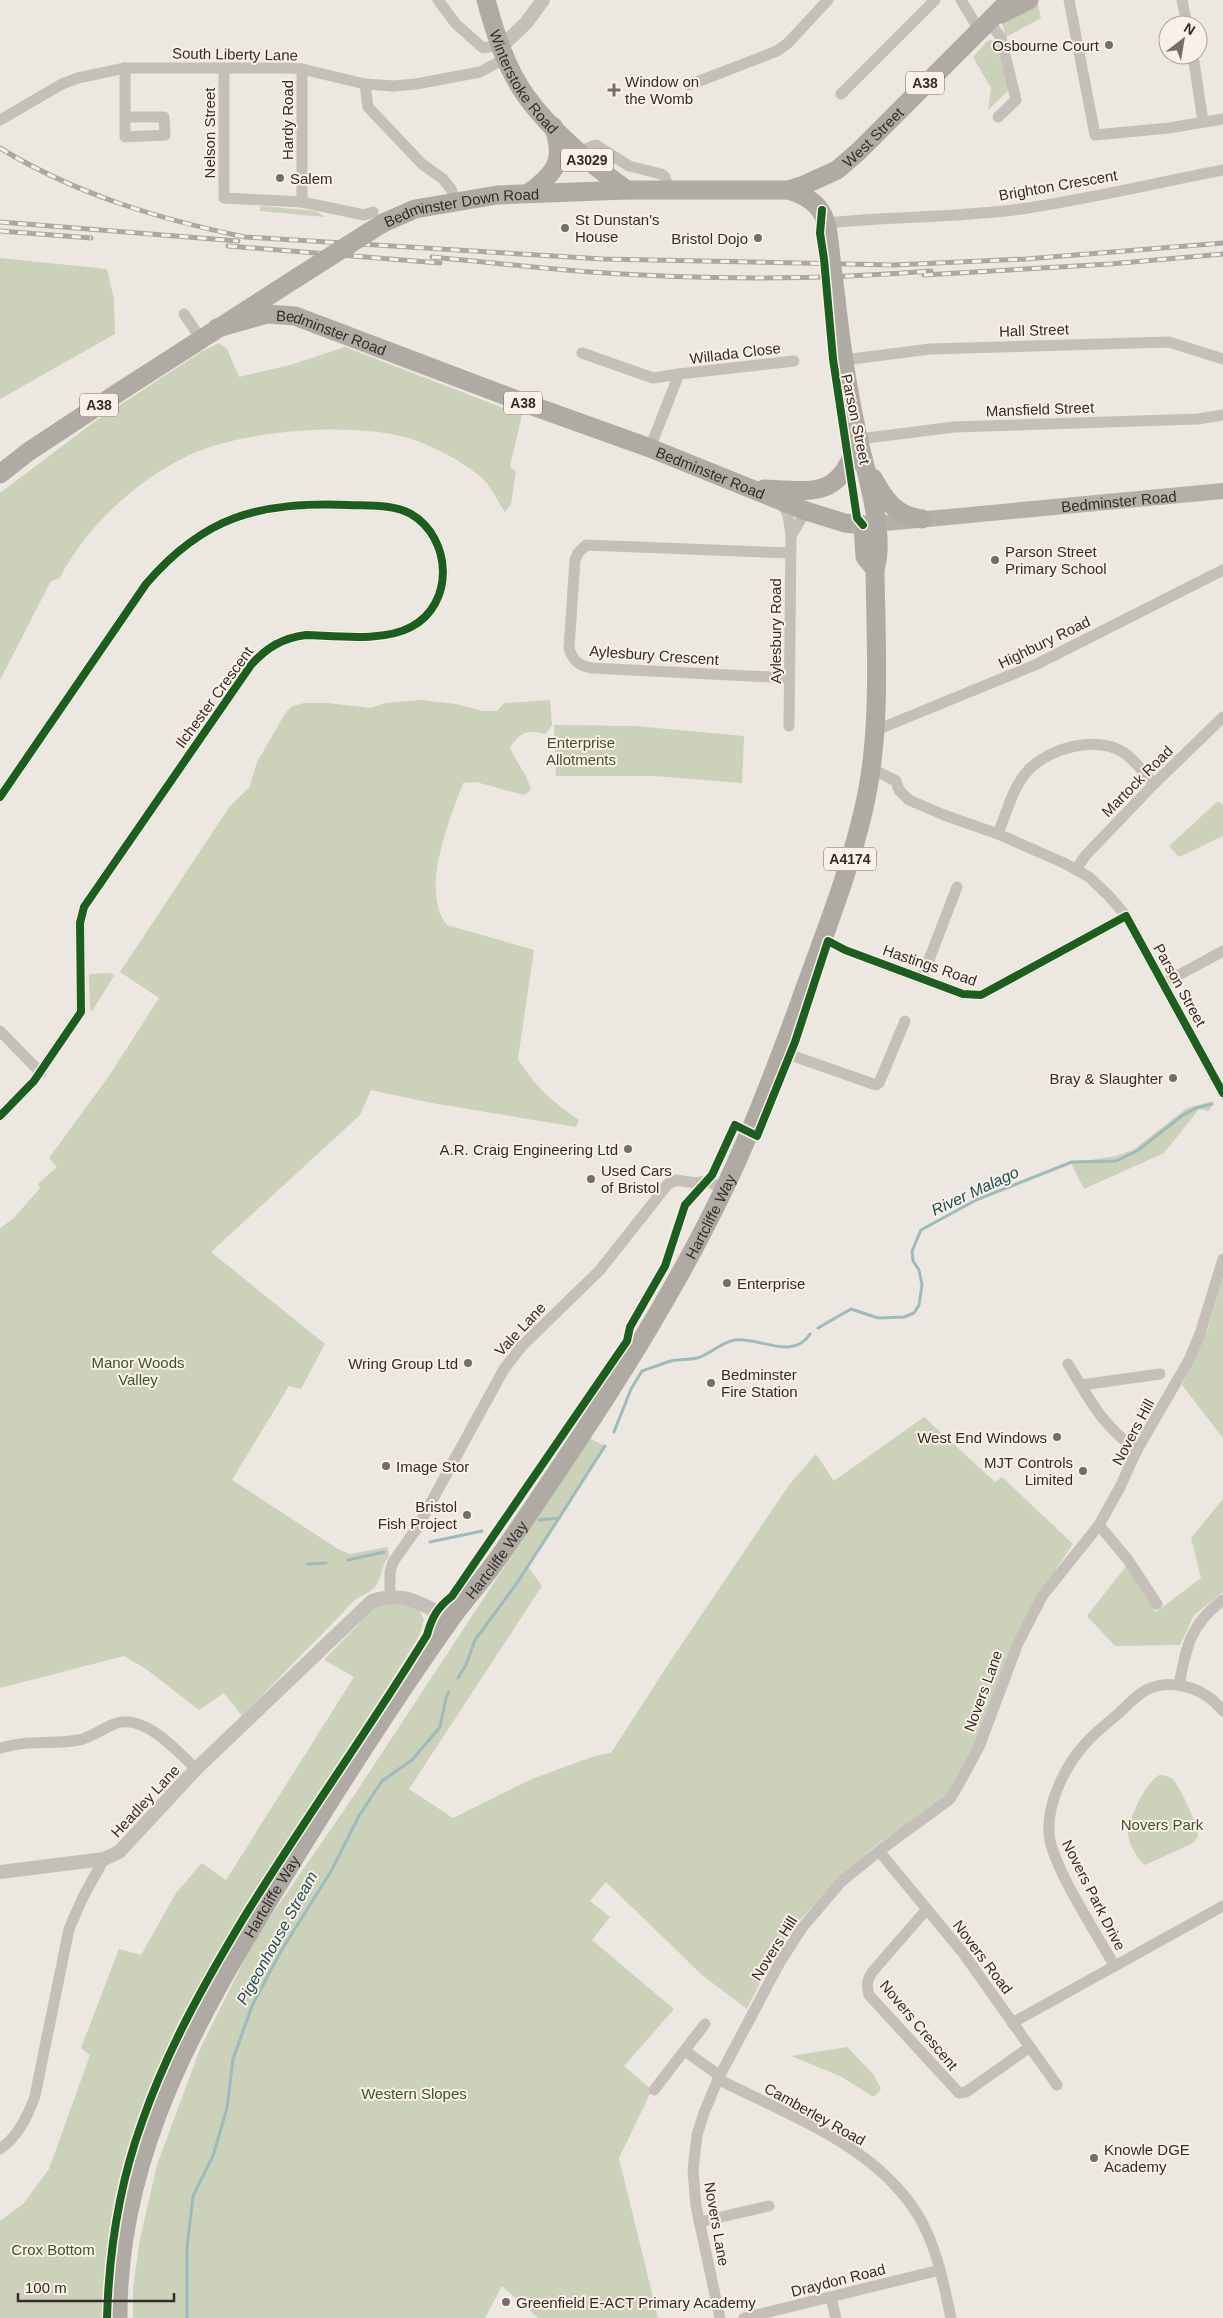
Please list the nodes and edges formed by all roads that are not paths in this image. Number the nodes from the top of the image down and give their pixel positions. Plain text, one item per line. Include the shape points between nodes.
1 (438, 0) edge
2 (486, 0) edge
3 (544, 0) edge
4 (828, 0) edge
5 (935, 0) edge
6 (961, 0) edge
7 (1010, 0) edge
8 (1029, 0) edge
9 (1069, 0) edge
10 (1182, 0) edge
11 (1185, 15) edge
12 (987, 23) junction
13 (502, 50) junction
14 (1194, 65) edge
15 (125, 68) junction
16 (224, 68) junction
17 (302, 69) junction
18 (366, 84) junction
19 (689, 85) dead end
20 (841, 94) dead end
21 (125, 117) dead end
22 (998, 117) dead end
23 (1223, 119) edge
24 (0, 120) edge
25 (1203, 122) junction
26 (552, 125) junction
27 (578, 152) junction
28 (837, 170) junction
29 (1223, 170) edge
30 (627, 190) junction
31 (788, 190) junction
32 (670, 191) junction
33 (530, 192) junction
34 (455, 200) junction
35 (302, 202) junction
36 (378, 218) junction
37 (830, 218) junction
38 (298, 277) junction
39 (184, 314) dead end
40 (296, 316) junction
41 (217, 328) junction
42 (201, 339) junction
43 (582, 353) dead end
44 (844, 360) junction
45 (1223, 360) edge
46 (794, 361) dead end
47 (679, 374) junction
48 (1223, 416) edge
49 (858, 439) junction
50 (650, 448) junction
51 (866, 466) junction
52 (0, 474) edge
53 (750, 489) junction
54 (820, 490) junction
55 (1223, 491) edge
56 (780, 501) junction
57 (806, 511) junction
58 (922, 519) junction
59 (870, 524) junction
60 (791, 536) junction
61 (790, 553) junction
62 (1223, 570) edge
63 (790, 678) junction
64 (1223, 717) edge
65 (789, 726) dead end
66 (874, 731) junction
67 (870, 768) junction
68 (890, 778) junction
69 (1154, 784) junction
70 (867, 790) junction
71 (0, 797) edge
72 (998, 834) junction
73 (1076, 869) junction
74 (957, 887) dead end
75 (1126, 916) junction
76 (1223, 951) edge
77 (861, 956) dead end
78 (922, 978) junction
79 (1164, 983) junction
80 (905, 1021) dead end
81 (0, 1031) edge
82 (782, 1052) junction
83 (41, 1073) junction
84 (1223, 1093) edge
85 (0, 1116) edge
86 (724, 1189) junction
87 (1223, 1259) edge
88 (1068, 1364) dead end
89 (1160, 1374) dead end
90 (1081, 1385) junction
91 (1137, 1450) junction
92 (1099, 1525) junction
93 (390, 1596) junction
94 (1223, 1600) edge
95 (1157, 1604) dead end
96 (450, 1618) junction
97 (1179, 1685) junction
98 (1223, 1711) edge
99 (0, 1748) edge
100 (196, 1769) junction
101 (879, 1851) junction
102 (104, 1859) junction
103 (0, 1872) edge
104 (1223, 1906) edge
105 (927, 1909) junction
106 (1114, 1965) junction
107 (1012, 2023) junction
108 (705, 2024) dead end
109 (1030, 2047) junction
110 (685, 2051) junction
111 (719, 2077) junction
112 (1057, 2085) dead end
113 (654, 2090) dead end
114 (0, 2149) edge
115 (769, 2206) dead end
116 (699, 2222) junction
117 (940, 2270) junction
118 (831, 2298) junction
119 (118, 2318) edge
120 (720, 2318) edge
121 (744, 2318) edge
122 (836, 2318) edge
123 (951, 2318) edge

1 - 13 street via 456,24 482,48
2 - 13 highway, Winterstoke Road / A3029
3 - 13 street
4 - 19 street via 777,51
5 - 20 street
6 - 12 street
7 - 12 highway, West Street / A38
8 - 12 highway, West Street / A38
9 - 25 street via 1095,136
10 - 11 street
12 - 22 street via 1001,38 1016,100
12 - 28 highway, West Street / A38
13 - 18 street, South Liberty Lane via 480,72 416,84
13 - 26 highway, Winterstoke Road / A3029 via 526,96
14 - 25 street
15 - 16 street, South Liberty Lane
15 - 21 street
15 - 24 street, South Liberty Lane via 62,84
16 - 17 street, South Liberty Lane
16 - 35 street, Nelson Street via 224,198
17 - 18 street, South Liberty Lane
17 - 35 street, Hardy Road
18 - 34 street via 368,107 422,164 443,179
23 - 25 street
26 - 27 highway, Winterstoke Road / A3029
26 - 33 highway, A3029 via 558,141 558,158 551,174
27 - 30 highway, Winterstoke Road / A3029
27 - 32 street via 596,145 629,166 666,177
28 - 31 highway, West Street / A38
28 - 37 highway, West Street / A38 via 824,194
29 - 37 street, Brighton Crescent via 1022,209 948,217
30 - 32 highway, Bedminster Down Road / A38
30 - 33 highway, Bedminster Down Road / A38
31 - 32 highway, Bedminster Down Road / A38
31 - 37 highway, A38 via 805,196
33 - 34 highway, Bedminster Down Road / A38
34 - 36 highway, Bedminster Down Road / A38
35 - 36 street
36 - 38 highway, Bedminster Down Road / A38, bridge
37 - 44 highway, Parson Street / A38, bridge via 831,259
38 - 40 highway, A38 via 283,297 284,305
38 - 41 highway, Bedminster Down Road / A38
39 - 42 street
40 - 41 highway, Bedminster Road / A38 via 267,314
40 - 50 highway, Bedminster Road / A38 via 530,406
41 - 42 highway, Bedminster Down Road / A38
42 - 52 highway, Bedminster Down Road / A38
43 - 47 street, Willada Close via 653,378
44 - 45 street, Hall Street via 930,349 1169,342
44 - 49 highway, Parson Street / A38
46 - 47 street, Willada Close
47 - 50 street, Willada Close
48 - 49 street, Mansfield Street via 945,428
49 - 51 highway, Parson Street
49 - 54 highway via 842,476
50 - 53 highway, Bedminster Road / A38
51 - 58 highway via 890,505 904,515
51 - 59 highway, Parson Street
53 - 54 highway, A38
53 - 56 highway, Bedminster Road
54 - 57 highway
55 - 58 main road, Bedminster Road
56 - 57 highway, Bedminster Road
56 - 60 street, Aylesbury Road via 788,512
57 - 59 highway, Bedminster Road via 845,523
57 - 60 street, Aylesbury Road
58 - 59 main road, Bedminster Road
59 - 66 highway, Parson Street / A4174 via 865,557 875,569
60 - 61 street, Aylesbury Road
61 - 63 street, Aylesbury Road
61 - 63 street, Aylesbury Crescent via 586,545 575,560 569,648 576,662 583,667
62 - 66 street, Highbury Road via 1035,665
63 - 65 street, Aylesbury Road
64 - 69 street, Martock Road
66 - 67 highway, Parson Street / A4174
67 - 68 street, Parson Street
67 - 70 highway, Parson Street / A4174
68 - 70 street
68 - 72 street, Parson Street via 896,781 899,790 909,800
69 - 72 street via 1127,755 1119,751 1089,745 1060,750 1045,756 1024,774
69 - 73 street, Martock Road
70 - 82 highway, Hartcliffe Way / A4174 via 852,853
71 - 83 street, Ilchester Crescent via 146,584 179,550 210,529 261,509 312,504 395,508 414,516 434,536 441,553 443,581 429,611 411,627 382,635 294,636 275,644 251,666 84,907 80,923 81,1012
72 - 73 street, Parson Street
73 - 75 street, Parson Street via 1098,884
74 - 78 street
75 - 78 street, Hastings Road via 988,994 973,996
75 - 79 street, Parson Street
76 - 79 street
77 - 78 street, Hastings Road
79 - 84 street, Parson Street
80 - 82 street via 876,1085
81 - 83 street
82 - 86 highway, Hartcliffe Way
83 - 85 street, Ilchester Crescent
86 - 93 street, Vale Lane via 707,1181 676,1180 668,1184 600,1270 522,1346 504,1370 417,1528 393,1562
86 - 96 highway, Hartcliffe Way via 668,1296 588,1425 486,1574
87 - 91 street, Novers Hill via 1189,1360
88 - 90 street
89 - 90 street
90 - 91 street via 1105,1424
91 - 92 street, Novers Hill
92 - 95 street via 1128,1560
92 - 101 street, Novers Lane via 1043,1595 1006,1671 979,1747 950,1799
93 - 96 street, Headley Lane via 410,1598
93 - 100 street, Headley Lane via 364,1606
94 - 97 street via 1205,1614 1190,1637
96 - 119 highway, Hartcliffe Way via 315,1824 234,1957 180,2058 155,2118 134,2189 124,2243
97 - 98 street, Novers Park Drive via 1205,1694
97 - 106 street, Novers Park Drive via 1148,1690 1137,1696 1085,1744 1068,1769 1051,1813 1051,1849
99 - 100 street via 28,1742 59,1744 86,1739 118,1722 131,1722 144,1725
100 - 102 street, Headley Lane via 119,1852
101 - 105 street, Novers Road
101 - 111 street, Novers Hill via 841,1882 802,1928 780,1962
102 - 103 street
102 - 114 street, Headley Lane via 69,1929 30,2111
104 - 106 street
105 - 107 street, Novers Road
105 - 109 street, Novers Crescent via 868,1978 866,1986 870,1994 959,2093 966,2092
106 - 107 street
107 - 109 street, Novers Road
108 - 110 street
109 - 112 street, Novers Road
110 - 111 street, Camberley Road
110 - 113 street
111 - 116 street, Novers Lane via 704,2113 695,2153 694,2188
111 - 117 street, Camberley Road via 825,2133 872,2164 915,2210
115 - 116 street
116 - 120 street, Novers Lane
117 - 118 street, Draydon Road
117 - 123 street, Camberley Road
118 - 121 street, Draydon Road
118 - 122 street

